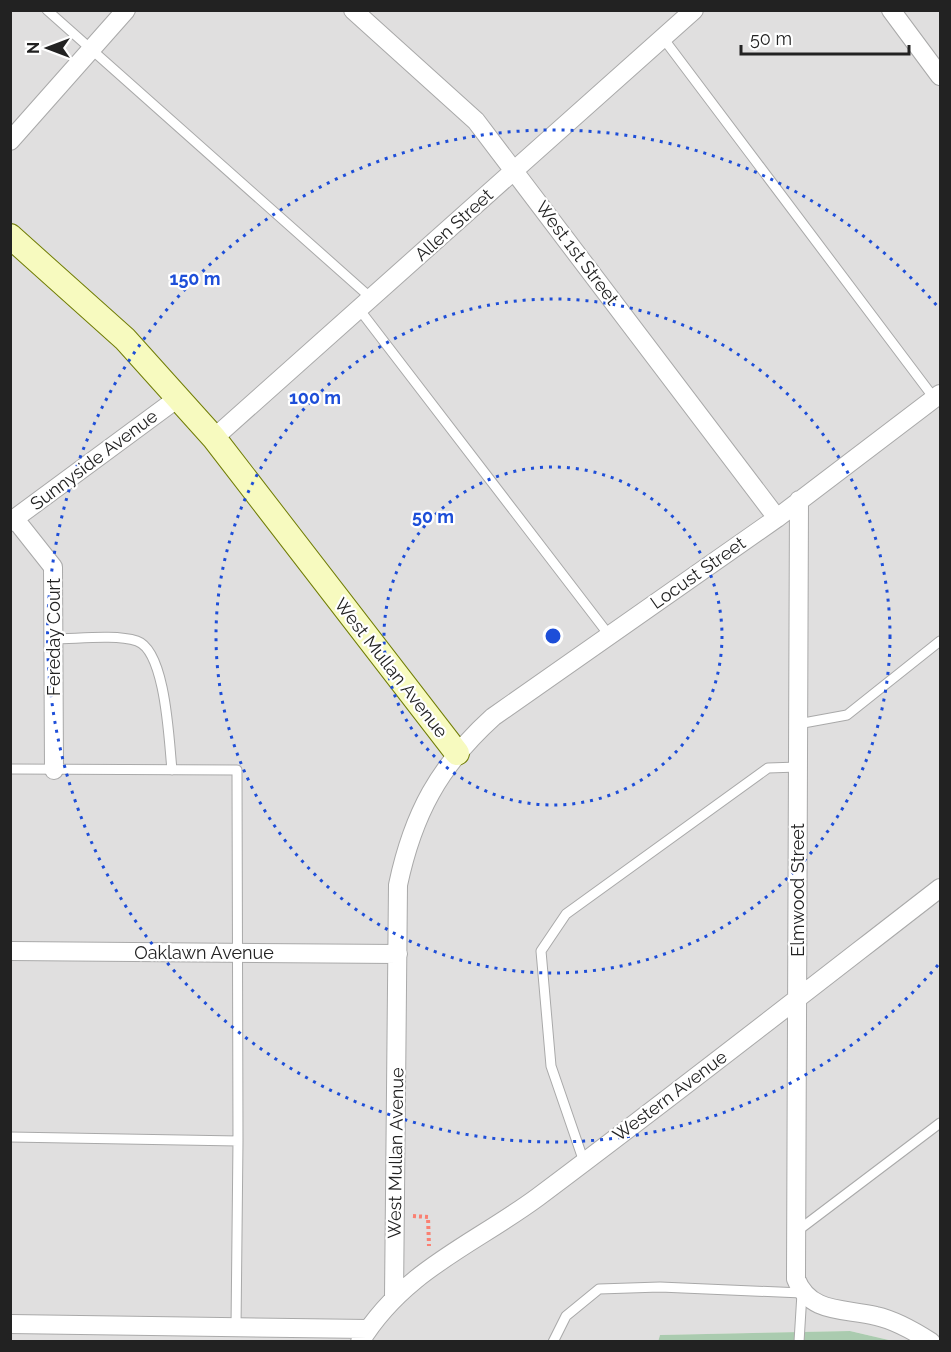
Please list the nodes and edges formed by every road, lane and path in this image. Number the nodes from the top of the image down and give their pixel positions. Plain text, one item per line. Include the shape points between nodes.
1 (47, 10) edge
2 (126, 10) edge
3 (353, 10) edge
4 (694, 10) edge
5 (891, 10) edge
6 (663, 38) junction
7 (91, 50) junction
8 (940, 76) edge
9 (10, 141) edge
10 (515, 171) junction
11 (10, 236) edge
12 (365, 303) junction
13 (937, 396) edge
14 (178, 398) junction
15 (214, 438) junction
16 (799, 500) junction
17 (777, 518) junction
18 (13, 520) edge
19 (609, 635) junction
20 (54, 639) junction
21 (940, 641) edge
22 (798, 724) junction
23 (457, 753) junction
24 (798, 767) junction
25 (10, 769) edge
26 (54, 770) junction
27 (172, 770) junction
28 (940, 888) edge
29 (10, 951) edge
30 (236, 953) junction
31 (398, 954) junction
32 (797, 999) junction
33 (940, 1123) edge
34 (10, 1137) edge
35 (238, 1141) junction
36 (584, 1162) junction
37 (796, 1232) junction
38 (799, 1286) junction
39 (394, 1297) junction
40 (10, 1324) edge
41 (236, 1328) junction
42 (364, 1335) edge
43 (554, 1341) edge
44 (799, 1341) edge
45 (931, 1341) edge

1 - 7 lane
2 - 7 street
3 - 10 street, West 1st Street via 476,121
4 - 6 street, Allen Street
5 - 8 street
6 - 10 street, Allen Street
6 - 13 lane
7 - 9 street
7 - 12 lane
10 - 12 street, Allen Street
10 - 17 street, West 1st Street
11 - 14 street, West Mullan Avenue via 125,339
12 - 15 street, Allen Street
12 - 19 lane
13 - 16 street, Locust Street
14 - 15 street, West Mullan Avenue
14 - 18 street, Sunnyside Avenue
15 - 23 street, West Mullan Avenue
16 - 17 street, Locust Street
16 - 22 street, Elmwood Street
17 - 19 street, Locust Street
18 - 20 street, Fereday Court via 53,567
19 - 23 street, Locust Street via 493,717
20 - 26 street, Fereday Court
20 - 27 lane via 138,641 150,650 159,674
21 - 22 lane via 847,715
22 - 24 street, Elmwood Street
23 - 31 street, West Mullan Avenue via 430,792 405,853 398,885
24 - 32 street, Elmwood Street
24 - 36 lane via 768,768 566,914 541,951 551,1066
25 - 26 lane
26 - 27 lane
27 - 30 lane via 237,770
28 - 32 street, Western Avenue
29 - 30 street, Oaklawn Avenue
30 - 31 street, Oaklawn Avenue
30 - 35 lane
31 - 39 street, West Mullan Avenue
32 - 36 street, Western Avenue
32 - 37 street, Elmwood Street
33 - 37 lane
34 - 35 lane
35 - 41 lane
36 - 39 street, Western Avenue via 424,1271
37 - 38 street, Elmwood Street
38 - 43 lane via 599,1289 566,1316
38 - 44 lane
38 - 45 street via 826,1307 877,1316
39 - 42 street
40 - 41 street
41 - 42 street

